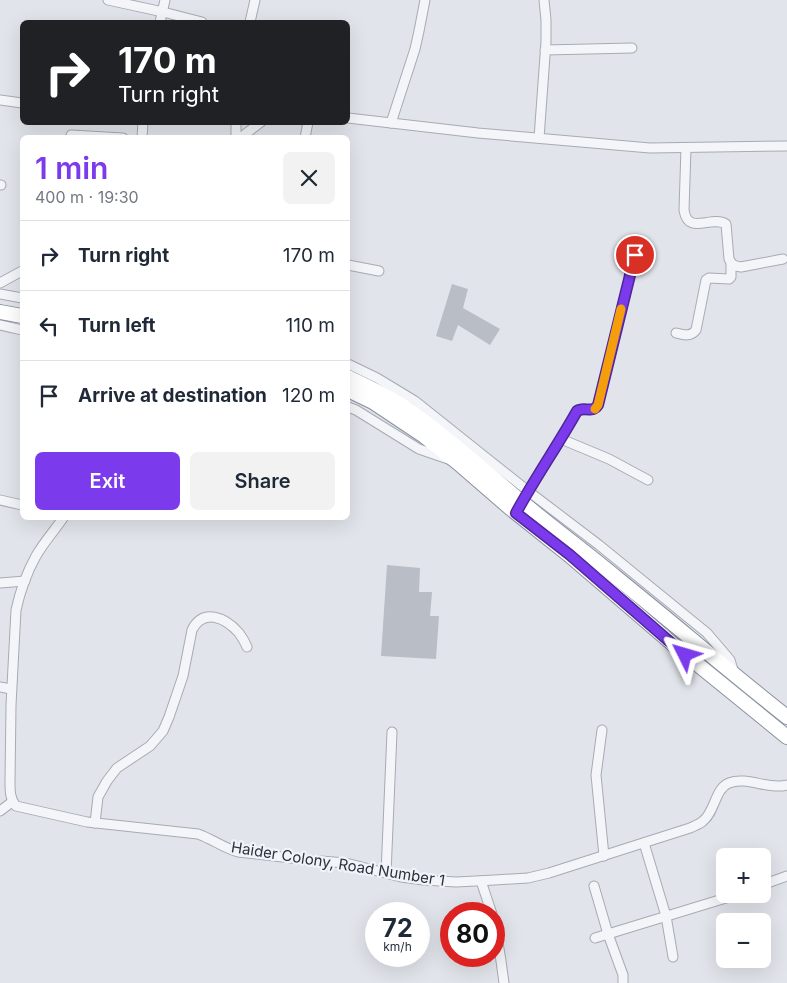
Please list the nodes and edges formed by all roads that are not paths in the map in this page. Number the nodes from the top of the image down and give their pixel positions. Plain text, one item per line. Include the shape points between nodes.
1 (108, 0) edge
2 (165, 0) edge
3 (255, 0) edge
4 (425, 0) edge
5 (544, 0) edge
6 (163, 12) junction
7 (161, 20) edge
8 (194, 20) edge
9 (250, 20) edge
10 (632, 48) dead end
11 (545, 50) junction
12 (0, 100) edge
13 (20, 103) edge
14 (350, 118) edge
15 (391, 123) junction
16 (257, 125) edge
17 (244, 135) edge
18 (538, 138) junction
19 (787, 146) edge
20 (686, 148) junction
21 (635, 255) dead end
22 (784, 259) dead end
23 (731, 264) junction
24 (350, 265) edge
25 (20, 272) edge
26 (380, 272) dead end
27 (0, 283) edge
28 (0, 294) edge
29 (20, 298) edge
30 (0, 303) edge
31 (20, 307) edge
32 (0, 312) edge
33 (20, 316) edge
34 (0, 325) edge
35 (20, 330) edge
36 (676, 333) dead end
37 (350, 365) edge
38 (350, 378) edge
39 (350, 391) edge
40 (350, 408) edge
41 (561, 440) junction
42 (458, 463) junction
43 (648, 480) dead end
44 (0, 500) edge
45 (522, 502) junction
46 (20, 505) edge
47 (63, 520) edge
48 (25, 582) junction
49 (0, 583) edge
50 (247, 647) dead end
51 (0, 686) edge
52 (12, 688) junction
53 (787, 717) edge
54 (602, 730) dead end
55 (392, 732) dead end
56 (787, 737) edge
57 (787, 785) edge
58 (12, 802) junction
59 (0, 811) edge
60 (95, 823) junction
61 (644, 843) junction
62 (604, 856) junction
63 (386, 873) junction
64 (787, 876) edge
65 (481, 881) junction
66 (771, 882) edge
67 (594, 886) dead end
68 (488, 902) edge
69 (716, 902) edge
70 (666, 916) junction
71 (608, 934) junction
72 (596, 938) dead end
73 (674, 957) dead end
74 (502, 967) edge
75 (504, 983) edge
76 (623, 983) edge

1 - 6 street
2 - 6 street
3 - 9 street
4 - 15 street
5 - 11 street
6 - 7 street
6 - 8 street
10 - 11 street
11 - 18 street
12 - 13 street
14 - 15 street
15 - 18 street
16 - 17 street
18 - 20 street via 632,147
19 - 20 street
20 - 23 street via 685,216 692,223 726,224
21 - 41 street via 597,408 577,411
22 - 23 street via 741,267
23 - 36 street via 730,279 706,280 694,333 689,336
24 - 26 street
25 - 27 street
28 - 29 street
30 - 31 highway
32 - 33 highway
34 - 35 street
37 - 45 street via 415,401
38 - 45 highway via 406,409 470,457
39 - 42 highway via 389,412
40 - 42 street via 419,449
41 - 43 street via 609,459
41 - 45 street
42 - 45 highway
44 - 46 street
45 - 53 highway
45 - 56 highway via 570,555 687,657
47 - 48 street via 38,554
48 - 49 street
48 - 52 street via 16,610
50 - 60 street via 239,633 218,618 205,617 194,625 183,676 163,731 150,746 117,768 107,781 98,797
51 - 52 street
52 - 58 street
54 - 62 street via 596,775
55 - 63 street
57 - 61 street, Haider Colony, Road Number 1 via 745,781 728,783 704,821
58 - 59 street
58 - 60 street, Haider Colony, Road Number 1 via 22,808
60 - 63 street, Haider Colony, Road Number 1 via 188,832 208,837 238,852 346,863
61 - 62 street, Haider Colony, Road Number 1
61 - 70 street
62 - 65 street, Haider Colony, Road Number 1 via 528,878
63 - 65 street, Haider Colony, Road Number 1 via 424,880
64 - 66 street
65 - 68 street
67 - 71 street
69 - 70 street
70 - 71 street
70 - 73 street
71 - 72 street
71 - 76 street via 623,974
74 - 75 street

